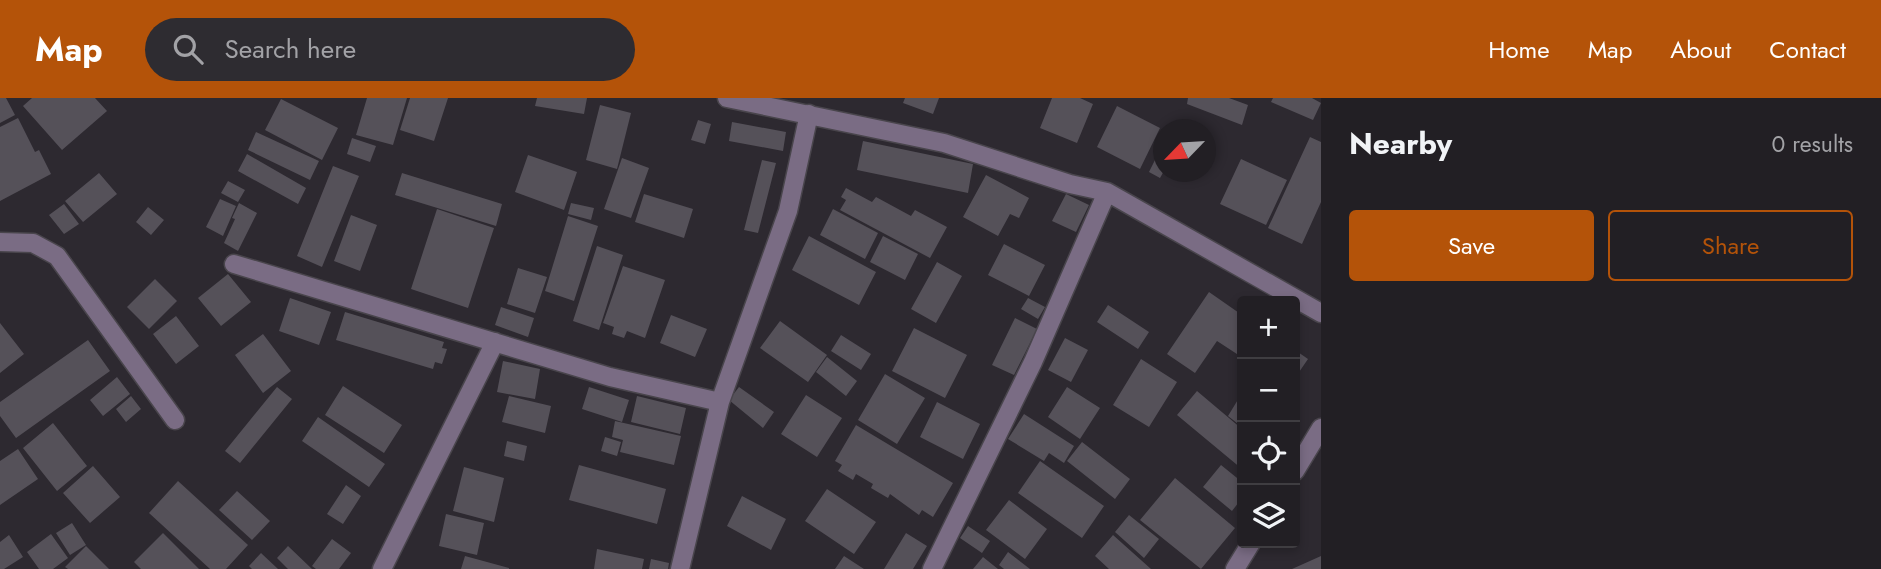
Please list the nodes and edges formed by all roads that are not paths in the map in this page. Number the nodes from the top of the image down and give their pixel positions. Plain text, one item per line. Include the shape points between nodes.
1 (727, 98) edge
2 (809, 114) junction
3 (1107, 192) junction
4 (0, 242) edge
5 (233, 264) dead end
6 (1321, 313) edge
7 (495, 342) junction
8 (720, 402) junction
9 (175, 420) dead end
10 (1321, 428) edge
11 (1300, 463) edge
12 (1248, 548) edge
13 (382, 569) edge
14 (680, 569) edge
15 (932, 569) edge
16 (1236, 569) edge

1 - 2 street
2 - 3 street via 944,143
2 - 8 street via 788,211
3 - 6 street
3 - 15 street via 1033,362
4 - 9 street via 33,243 57,256
5 - 7 street
7 - 8 street via 610,377
7 - 13 street
8 - 14 street
10 - 11 street
12 - 16 street

